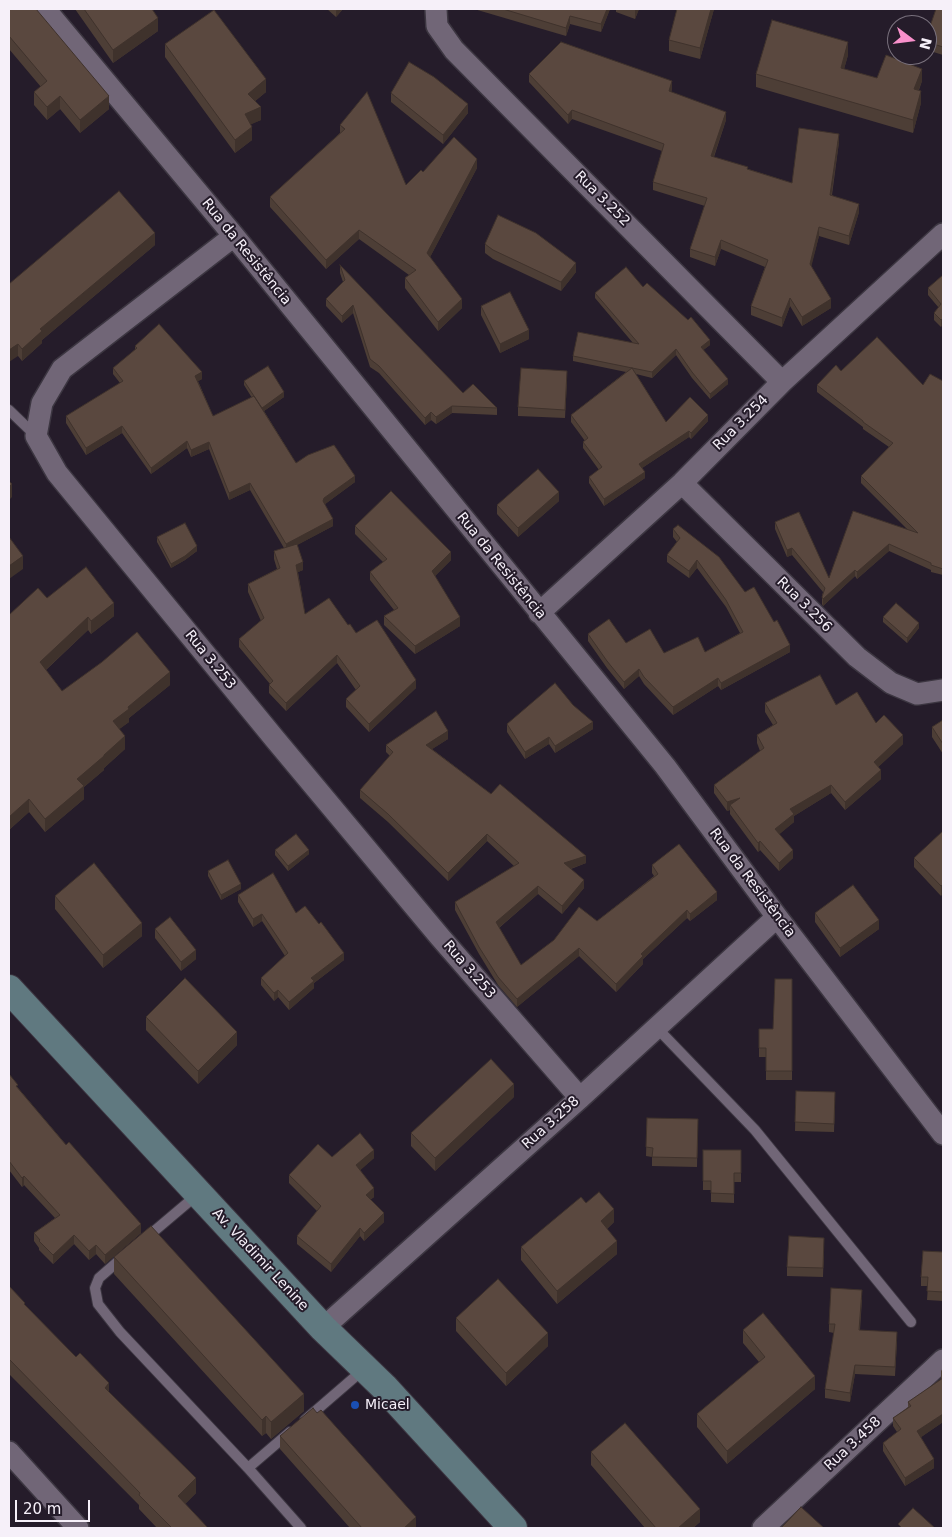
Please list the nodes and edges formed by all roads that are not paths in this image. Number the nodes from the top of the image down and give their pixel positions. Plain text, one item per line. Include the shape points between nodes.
1 (45, 9) edge
2 (436, 9) edge
3 (943, 234) edge
4 (234, 236) junction
5 (782, 382) junction
6 (9, 410) edge
7 (36, 436) junction
8 (682, 483) junction
9 (539, 613) junction
10 (943, 690) edge
11 (777, 917) junction
12 (10, 994) edge
13 (656, 1027) junction
14 (580, 1098) junction
15 (943, 1134) edge
16 (198, 1194) junction
17 (911, 1322) dead end
18 (323, 1328) junction
19 (943, 1360) edge
20 (365, 1368) junction
21 (9, 1452) edge
22 (248, 1468) junction
23 (78, 1528) edge
24 (300, 1528) edge
25 (513, 1528) edge
26 (763, 1528) edge

1 - 4 street, Rua da Resistência
2 - 5 street, Rua 3.252 via 437,26 454,50
3 - 5 street, Rua 3.254
4 - 7 street via 62,369 42,403
4 - 9 street, Rua da Resistência
5 - 8 street, Rua 3.254
6 - 7 lane
7 - 14 street, Rua 3.253 via 57,473 274,738
8 - 9 street, Rua 3.254
8 - 10 street, Rua 3.256 via 857,657 891,683 917,694
9 - 11 street, Rua da Resistência via 665,766
11 - 13 street, Rua 3.258
11 - 15 street, Rua da Resistência
12 - 16 main road, Av. Vladimir Lenine
13 - 14 street, Rua 3.258
13 - 17 lane via 755,1130
14 - 18 street, Rua 3.258
16 - 18 main road, Av. Vladimir Lenine
16 - 22 lane via 98,1278 95,1288 98,1304 120,1332
18 - 20 main road, Av. Vladimir Lenine
19 - 26 street, Rua 3.458
20 - 22 lane
20 - 25 main road, Av. Vladimir Lenine
21 - 23 street
22 - 24 lane

